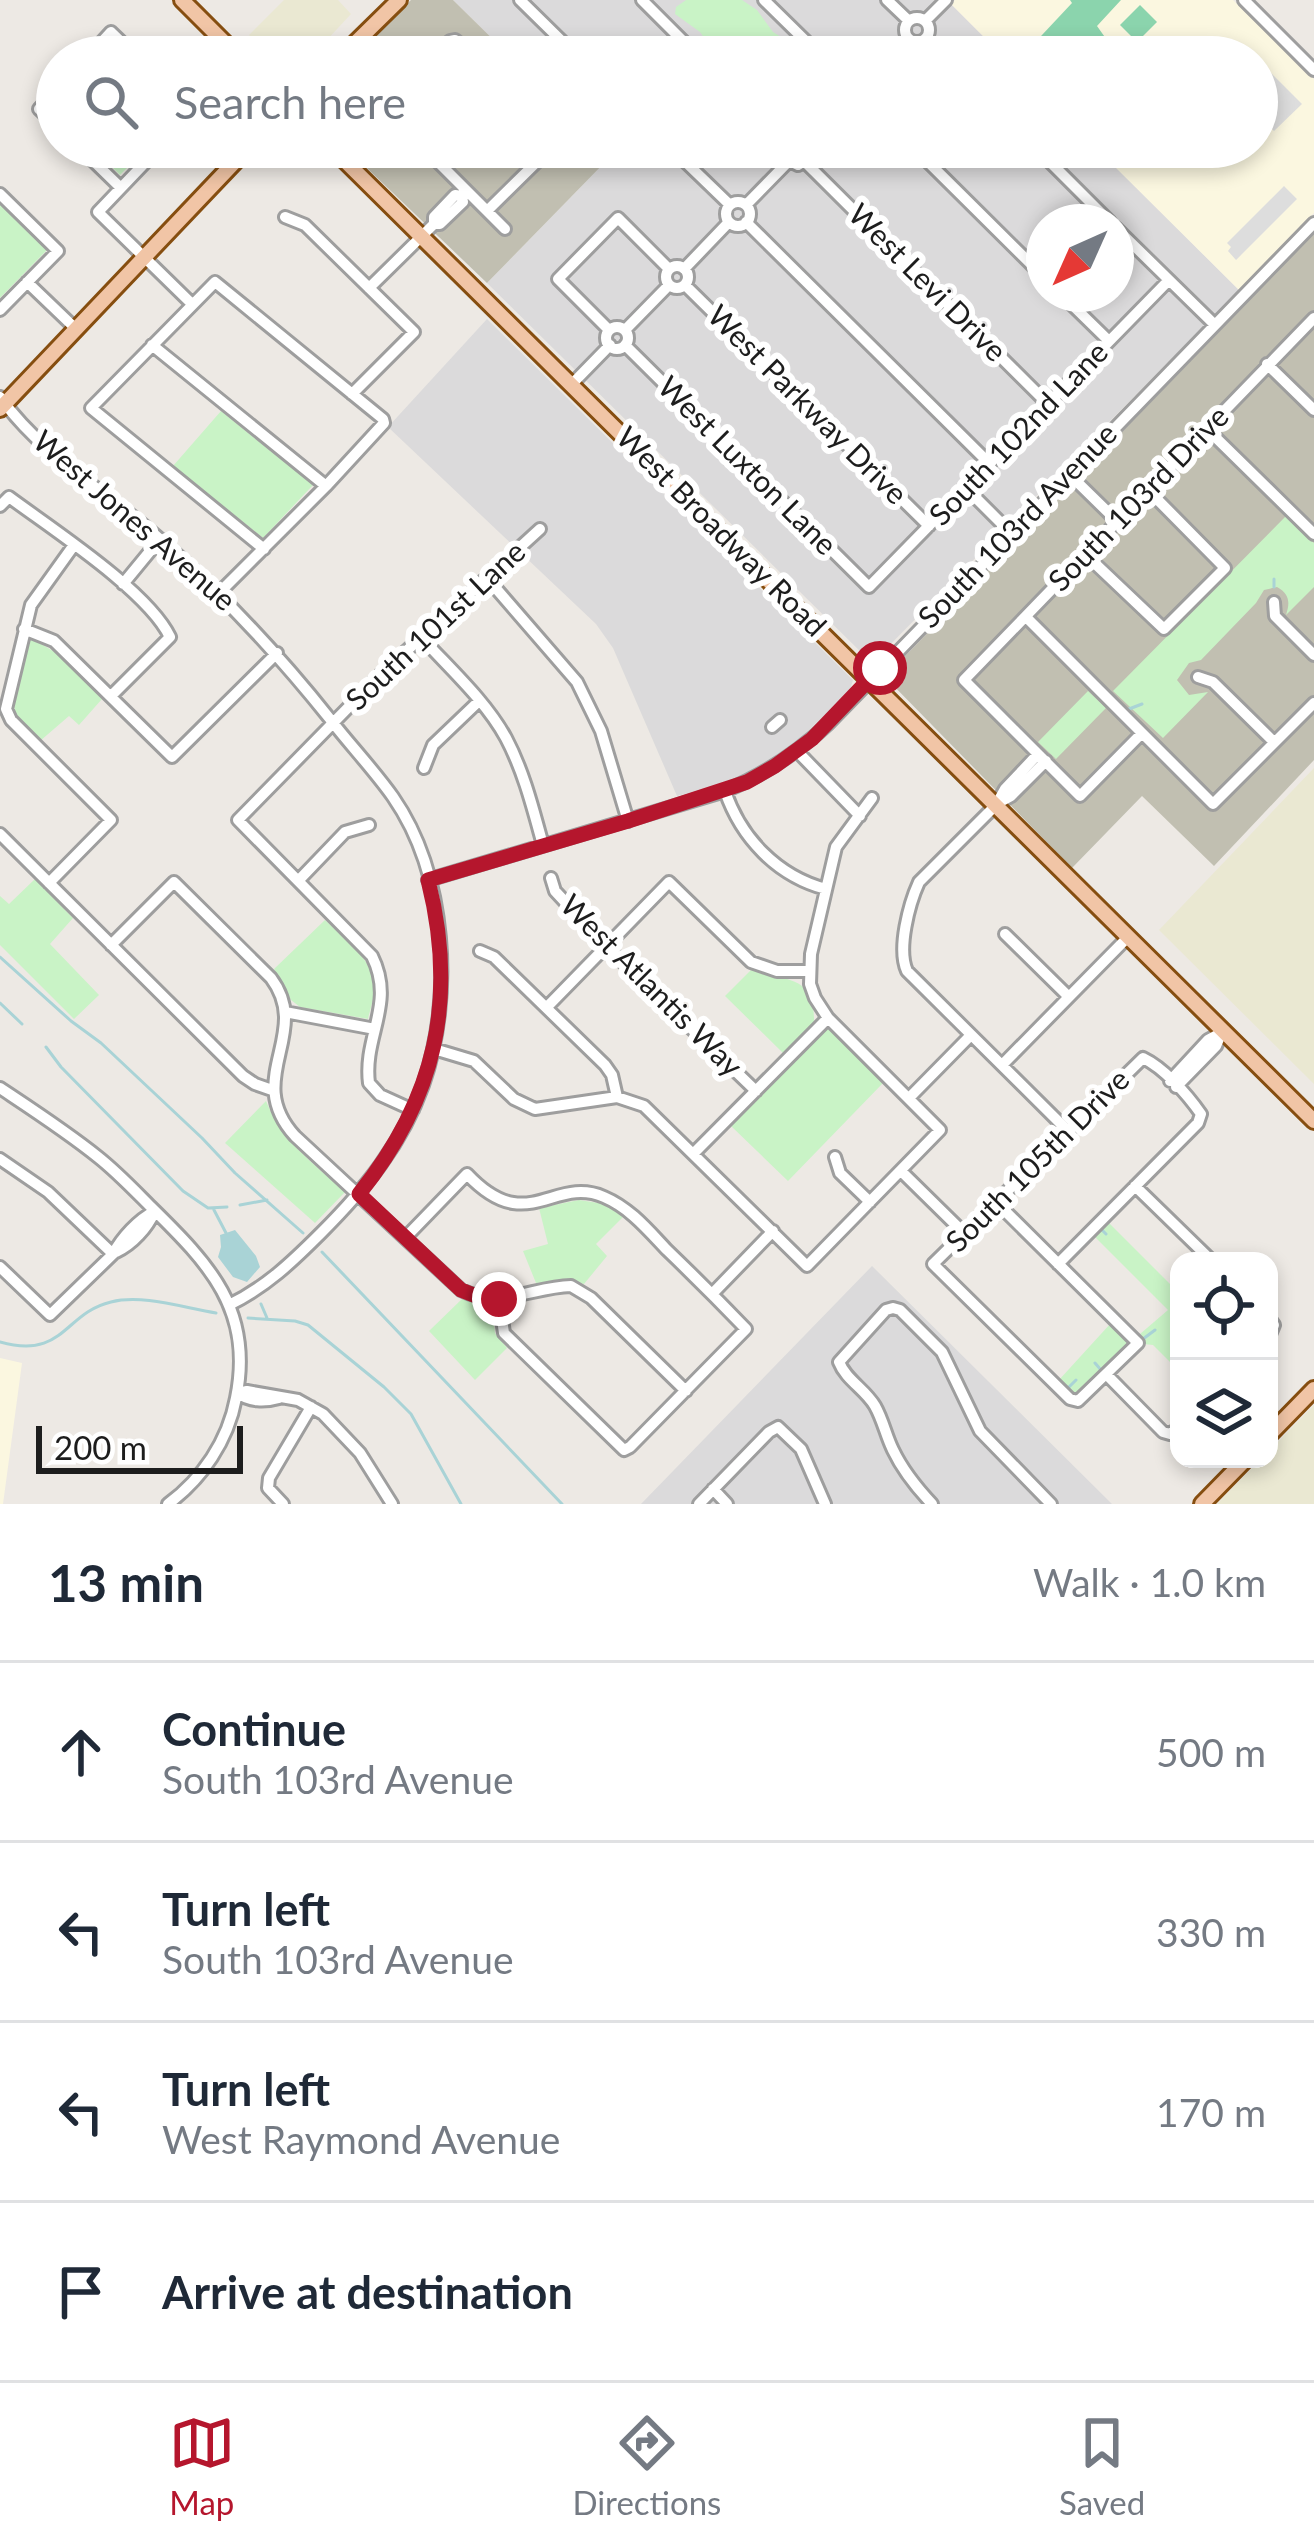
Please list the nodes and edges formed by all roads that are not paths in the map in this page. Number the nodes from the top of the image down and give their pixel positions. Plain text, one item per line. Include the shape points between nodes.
1 (182, 0) edge
2 (399, 0) edge
3 (520, 0) edge
4 (641, 0) edge
5 (764, 0) edge
6 (887, 0) edge
7 (946, 0) edge
8 (1244, 0) edge
9 (909, 21) junction
10 (926, 21) junction
11 (218, 36) edge
12 (362, 36) edge
13 (557, 36) edge
14 (678, 36) edge
15 (801, 36) edge
16 (908, 36) edge
17 (927, 36) edge
18 (1314, 70) edge
19 (101, 168) edge
20 (140, 168) edge
21 (229, 168) edge
22 (352, 168) edge
23 (441, 168) edge
24 (531, 168) edge
25 (691, 168) edge
26 (782, 168) edge
27 (811, 168) edge
28 (934, 168) edge
29 (1056, 168) edge
30 (121, 188) junction
31 (0, 194) edge
32 (464, 194) junction
33 (1092, 204) edge
34 (746, 205) junction
35 (730, 206) junction
36 (487, 211) junction
37 (285, 217) dead end
38 (729, 222) junction
39 (746, 222) junction
40 (1314, 223) edge
41 (505, 230) dead end
42 (422, 236) junction
43 (1134, 246) edge
44 (146, 257) junction
45 (1026, 259) edge
46 (684, 268) junction
47 (669, 269) junction
48 (1169, 280) junction
49 (27, 282) junction
50 (669, 285) junction
51 (685, 285) junction
52 (369, 288) junction
53 (193, 304) junction
54 (0, 310) edge
55 (1079, 312) edge
56 (1314, 318) edge
57 (1215, 325) junction
58 (77, 330) junction
59 (610, 330) junction
60 (625, 330) junction
61 (1109, 341) junction
62 (152, 345) junction
63 (610, 345) junction
64 (625, 345) junction
65 (1268, 364) junction
66 (571, 385) junction
67 (352, 394) junction
68 (2, 403) edge
69 (1048, 404) junction
70 (1314, 410) edge
71 (1206, 428) junction
72 (990, 464) junction
73 (1070, 474) junction
74 (326, 486) junction
75 (966, 488) junction
76 (1149, 491) junction
77 (4, 501) edge
78 (1118, 522) junction
79 (929, 526) junction
80 (540, 530) dead end
81 (1012, 533) junction
82 (1314, 533) edge
83 (160, 539) junction
84 (74, 545) junction
85 (264, 549) junction
86 (1086, 555) junction
87 (487, 578) junction
88 (123, 584) junction
89 (869, 587) joint
90 (218, 594) junction
91 (1274, 602) dead end
92 (1026, 617) junction
93 (23, 629) junction
94 (422, 637) junction
95 (277, 653) junction
96 (1314, 655) edge
97 (1198, 676) dead end
98 (869, 679) junction
99 (111, 697) junction
100 (479, 701) junction
101 (1314, 703) edge
102 (332, 722) junction
103 (1142, 733) junction
104 (1274, 742) junction
105 (797, 751) junction
106 (1042, 758) junction
107 (424, 767) dead end
108 (724, 791) junction
109 (872, 798) dead end
110 (996, 805) junction
111 (860, 817) junction
112 (628, 821) junction
113 (368, 825) dead end
114 (0, 834) edge
115 (543, 845) junction
116 (551, 878) dead end
117 (298, 880) junction
118 (428, 880) junction
119 (50, 883) junction
120 (826, 889) junction
121 (1005, 934) dead end
122 (1129, 936) junction
123 (111, 944) junction
124 (606, 946) junction
125 (480, 951) dead end
126 (809, 970) junction
127 (1069, 997) junction
128 (547, 1006) junction
129 (285, 1012) junction
130 (828, 1018) junction
131 (375, 1028) junction
132 (1222, 1032) junction
133 (971, 1035) junction
134 (434, 1048) junction
135 (1002, 1065) junction
136 (1173, 1084) junction
137 (0, 1088) edge
138 (272, 1090) junction
139 (756, 1091) junction
140 (617, 1096) junction
141 (910, 1097) junction
142 (413, 1110) junction
143 (1314, 1121) edge
144 (1069, 1131) junction
145 (694, 1153) junction
146 (835, 1157) dead end
147 (0, 1159) edge
148 (901, 1171) junction
149 (1136, 1186) junction
150 (359, 1194) junction
151 (870, 1202) junction
152 (996, 1202) junction
153 (155, 1211) junction
154 (773, 1232) junction
155 (964, 1234) junction
156 (406, 1237) junction
157 (1203, 1252) edge
158 (113, 1254) junction
159 (1058, 1264) junction
160 (0, 1267) edge
161 (712, 1294) junction
162 (499, 1299) junction
163 (230, 1305) junction
164 (1107, 1375) junction
165 (1314, 1389) edge
166 (686, 1390) junction
167 (238, 1393) junction
168 (311, 1407) junction
169 (1278, 1426) edge
170 (1170, 1431) edge
171 (1237, 1468) edge
172 (713, 1489) junction
173 (167, 1504) edge
174 (283, 1504) edge
175 (392, 1504) edge
176 (699, 1504) edge
177 (727, 1504) edge
178 (825, 1504) edge
179 (932, 1504) edge
180 (1051, 1504) edge
181 (1202, 1504) edge

1 - 11 main road
2 - 12 main road
3 - 13 street
4 - 14 street
5 - 15 street
6 - 9 street
7 - 10 street
8 - 18 street
9 - 10 street
9 - 16 street
10 - 17 street
19 - 30 street
20 - 30 street
21 - 44 main road
22 - 42 main road, West Broadway Road
23 - 32 street
24 - 36 street
25 - 35 street
26 - 34 street
27 - 69 street, West Levi Drive
28 - 45 street
29 - 33 street
30 - 44 street via 98,212
31 - 49 street via 58,251
32 - 36 street
32 - 42 street
34 - 35 street
34 - 39 street
35 - 38 street
36 - 41 street
37 - 52 street via 305,225
38 - 39 street
38 - 46 street
39 - 72 street
40 - 57 street, South 103rd Avenue
42 - 52 street
42 - 66 main road, West Broadway Road
43 - 48 street
44 - 53 street
44 - 58 main road
46 - 47 street
46 - 51 street
47 - 50 street
47 - 59 street via 617,218 558,279
48 - 57 street
48 - 61 street, South 102nd Lane
49 - 54 street
49 - 58 street
50 - 51 street
50 - 60 street
51 - 79 street, West Parkway Drive
52 - 67 street via 414,332
53 - 62 street
53 - 67 street via 215,282
55 - 61 street
56 - 65 street, South 103rd Drive
57 - 73 street, South 103rd Avenue
58 - 68 main road
59 - 60 street
59 - 63 street
60 - 64 street
61 - 69 street, South 102nd Lane
62 - 74 street
62 - 85 street via 91,408
63 - 64 street
63 - 66 street
64 - 89 street, West Luxton Lane
65 - 70 street
65 - 71 street, South 103rd Drive
66 - 98 main road, West Broadway Road
67 - 74 street via 384,424
68 - 83 street, West Jones Avenue
69 - 72 street, South 102nd Lane
71 - 76 street, South 103rd Drive
71 - 82 street
72 - 75 street, South 102nd Lane
73 - 78 street
73 - 81 street, South 103rd Avenue
74 - 85 street
75 - 79 street, South 102nd Lane
75 - 81 street
76 - 78 street, South 103rd Drive
76 - 86 street via 1225,568 1164,629
77 - 84 street
78 - 86 street, South 103rd Drive
79 - 89 street, South 102nd Lane
80 - 87 street, South 101st Lane
81 - 98 street, South 103rd Avenue
83 - 88 street
83 - 90 street, West Jones Avenue
84 - 88 street
84 - 93 street
85 - 90 street
86 - 92 street, South 103rd Drive
87 - 94 street, South 101st Lane
87 - 112 street via 577,682
88 - 99 street via 170,637
90 - 95 street, West Jones Avenue
91 - 96 street via 1275,616
92 - 103 street
92 - 106 street, South 103rd Drive via 964,680
93 - 99 street via 54,641
93 - 119 street via 6,709 11,720 112,820
94 - 100 street
94 - 102 street, South 101st Lane
95 - 99 street via 172,758
95 - 102 street, West Jones Avenue
97 - 104 street
98 - 105 street, South 103rd Avenue
98 - 110 main road, West Broadway Road
100 - 107 street via 433,745
100 - 115 street via 517,760
101 - 104 street
102 - 117 street, South 101st Lane via 238,820
102 - 118 street, West Jones Avenue via 394,798
103 - 104 street via 1213,804
103 - 106 street via 1080,796
105 - 108 street, South 103rd Avenue
105 - 111 street
106 - 110 street
108 - 112 street, South 103rd Avenue
108 - 120 street via 737,822 766,854 795,879
109 - 111 street
110 - 122 main road, West Broadway Road
110 - 133 street via 919,882 902,960
111 - 120 street via 836,847
112 - 115 street, South 103rd Avenue
113 - 117 street via 345,832
114 - 119 street
115 - 118 street, South 103rd Avenue
116 - 124 street, West Atlantis Way
117 - 131 street via 373,956 383,988
118 - 134 street via 442,966
119 - 123 street
120 - 126 street
121 - 127 street
122 - 127 street
122 - 132 main road, West Broadway Road
123 - 129 street via 174,882 271,978
123 - 138 street via 243,1076
124 - 126 street via 669,882 751,962
124 - 128 street
124 - 139 street, West Atlantis Way
125 - 128 street
126 - 130 street
127 - 135 street
128 - 140 street via 605,1065
129 - 131 street
129 - 138 street
130 - 139 street
130 - 141 street
131 - 142 street via 369,1083
132 - 136 street
132 - 143 main road, West Broadway Road
133 - 135 street
133 - 141 street
134 - 140 street via 474,1061 522,1105
134 - 142 street
135 - 144 street
136 - 144 street, South 105th Drive via 1143,1058
136 - 149 street via 1201,1114 1198,1123
137 - 153 street via 92,1151
138 - 150 street via 289,1129
139 - 145 street
140 - 145 street via 644,1106
141 - 148 street via 940,1130
142 - 150 street
144 - 152 street, South 105th Drive
145 - 154 street
146 - 151 street
147 - 158 street
148 - 151 street
148 - 155 street
149 - 157 street
149 - 159 street
150 - 156 street
150 - 163 street via 276,1277
151 - 154 street via 807,1266
152 - 155 street, South 105th Drive
152 - 159 street
153 - 158 street
153 - 163 street via 201,1257
154 - 161 street
155 - 164 street, South 105th Drive via 933,1264 1070,1399 1078,1401
156 - 161 street via 467,1174 511,1203 589,1191 623,1205
156 - 162 street via 461,1290
158 - 160 street via 50,1315
159 - 164 street via 1138,1343
161 - 166 street via 746,1329
162 - 166 street via 571,1286
162 - 166 street via 504,1333 623,1450
163 - 167 street
164 - 170 street
165 - 169 main road
167 - 168 street
167 - 173 street via 209,1461
168 - 174 street via 269,1478
168 - 175 street via 360,1453
171 - 181 main road
172 - 176 street
172 - 177 street
172 - 178 street via 778,1427 801,1449
179 - 180 street via 839,1362 893,1307 942,1352 980,1431

